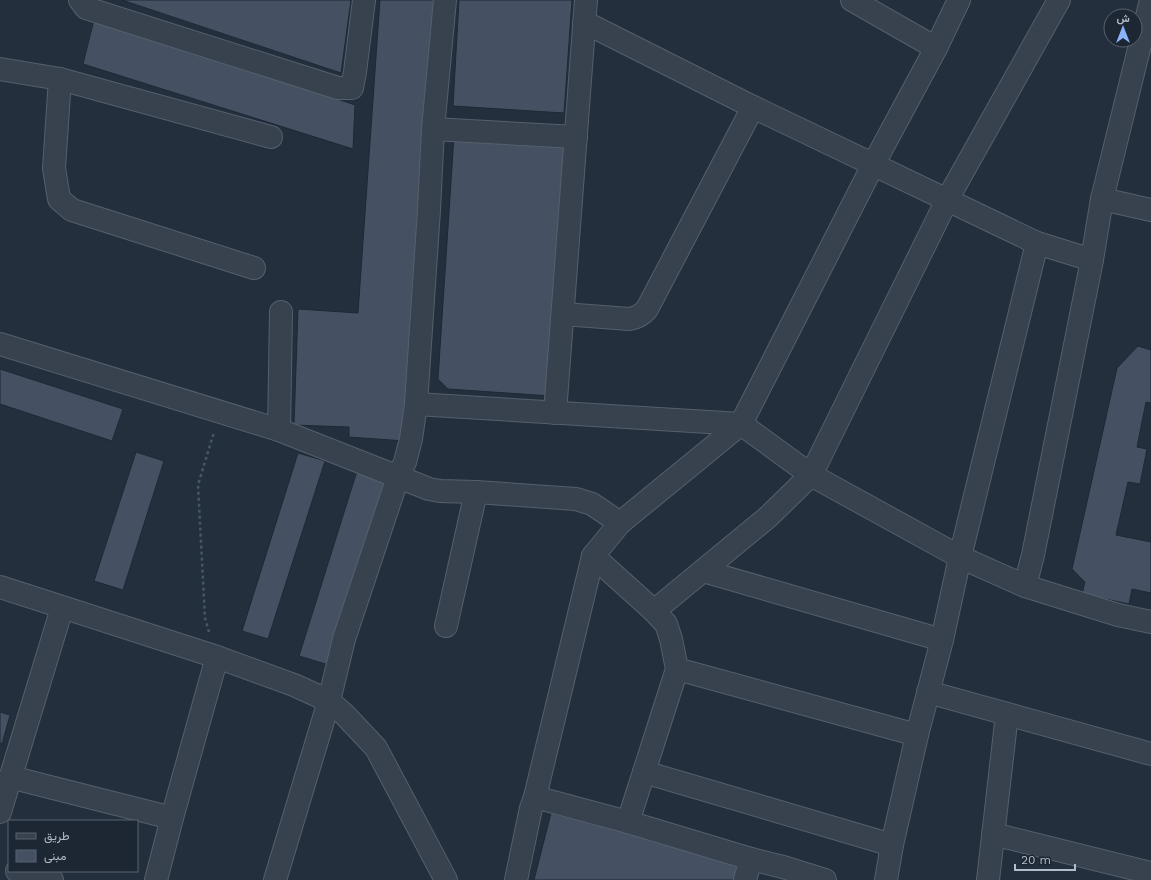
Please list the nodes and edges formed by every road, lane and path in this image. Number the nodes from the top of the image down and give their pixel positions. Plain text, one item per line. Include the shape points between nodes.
1 (80, 0) edge
2 (364, 0) edge
3 (445, 0) edge
4 (586, 0) edge
5 (852, 0) edge
6 (959, 0) edge
7 (1059, 0) edge
8 (1151, 0) edge
9 (584, 22) junction
10 (936, 48) junction
11 (0, 69) edge
12 (60, 79) junction
13 (753, 107) junction
14 (433, 129) junction
15 (271, 137) dead end
16 (576, 137) junction
17 (874, 165) junction
18 (1102, 199) junction
19 (947, 200) junction
20 (1151, 210) edge
21 (1037, 243) junction
22 (1092, 260) junction
23 (254, 268) dead end
24 (281, 312) dead end
25 (563, 314) junction
26 (0, 344) edge
27 (416, 404) junction
28 (219, 412) junction
29 (555, 412) junction
30 (741, 424) junction
31 (279, 430) junction
32 (811, 475) junction
33 (398, 477) junction
34 (476, 492) junction
35 (620, 523) junction
36 (593, 556) junction
37 (960, 557) junction
38 (702, 571) junction
39 (1026, 586) junction
40 (0, 587) edge
41 (62, 608) junction
42 (654, 611) junction
43 (1151, 622) edge
44 (446, 626) dead end
45 (942, 640) junction
46 (217, 657) junction
47 (677, 669) junction
48 (928, 692) junction
49 (329, 701) junction
50 (1007, 714) junction
51 (917, 735) junction
52 (1151, 754) edge
53 (644, 772) junction
54 (10, 777) junction
55 (535, 797) junction
56 (0, 812) edge
57 (172, 818) junction
58 (628, 822) junction
59 (993, 834) junction
60 (892, 845) junction
61 (752, 859) junction
62 (21, 872) edge
63 (1151, 873) edge
64 (52, 880) edge
65 (156, 880) edge
66 (275, 880) edge
67 (446, 880) edge
68 (516, 880) edge
69 (746, 880) edge
70 (824, 880) edge
71 (886, 880) edge
72 (988, 880) edge

1 - 2 street via 86,8 338,88 352,88
3 - 14 street
4 - 9 street
5 - 10 street
6 - 10 street
7 - 19 street
8 - 18 street
9 - 13 street
9 - 16 street
10 - 17 street
11 - 12 street
12 - 15 street
12 - 23 street via 54,168 59,199 72,210
13 - 17 street
13 - 25 street via 642,315 629,319
14 - 16 street
14 - 27 street
16 - 25 street
17 - 19 street
17 - 30 street
18 - 20 street
18 - 22 street
19 - 21 street
19 - 32 street
21 - 22 street
21 - 37 street
22 - 39 street
24 - 31 street
25 - 29 street
26 - 28 street
27 - 29 street
27 - 33 street via 411,438
28 - 31 street
28 - 46 path via 198,485 205,618
29 - 30 street
30 - 32 street
30 - 35 street
31 - 33 street
32 - 37 street
32 - 38 street via 768,517
33 - 34 street via 428,489
33 - 49 street via 344,639
34 - 35 street via 576,499 592,504
34 - 44 street
35 - 36 street
36 - 42 street
36 - 55 street
37 - 39 street
37 - 45 street
38 - 42 street
38 - 45 street
39 - 43 street via 1118,615
40 - 41 street
41 - 46 street
41 - 54 street
42 - 47 street via 666,624
45 - 48 street
46 - 49 street via 294,685
46 - 57 street
47 - 51 street
47 - 53 street
48 - 50 street
48 - 51 street
49 - 66 street
49 - 67 street via 376,748
50 - 52 street
50 - 59 street
51 - 60 street
53 - 58 street
53 - 60 street
54 - 56 street
54 - 57 street
55 - 58 street
55 - 68 street
57 - 65 street
58 - 61 street
59 - 63 street
59 - 72 street
60 - 71 street
61 - 69 street
61 - 70 street
62 - 64 street

